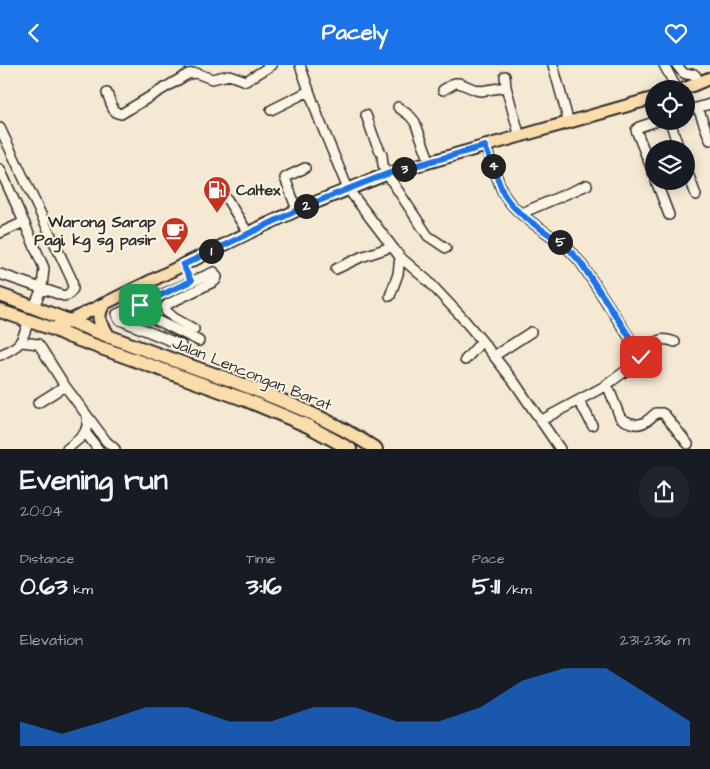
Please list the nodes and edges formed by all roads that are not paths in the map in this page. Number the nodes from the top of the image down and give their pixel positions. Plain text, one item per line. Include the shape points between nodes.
1 (272, 65) edge
2 (300, 65) edge
3 (553, 65) edge
4 (664, 65) edge
5 (678, 65) edge
6 (506, 76) dead end
7 (672, 80) edge
8 (705, 81) edge
9 (506, 87) junction
10 (309, 91) junction
11 (443, 91) dead end
12 (107, 93) dead end
13 (645, 101) edge
14 (710, 104) edge
15 (398, 107) dead end
16 (698, 108) junction
17 (695, 109) edge
18 (271, 110) dead end
19 (366, 115) dead end
20 (569, 123) junction
21 (645, 126) edge
22 (0, 128) edge
23 (520, 137) junction
24 (710, 140) edge
25 (485, 146) junction
26 (645, 152) edge
27 (430, 162) junction
28 (305, 168) dead end
29 (0, 169) edge
30 (387, 174) junction
31 (587, 185) dead end
32 (348, 189) junction
33 (659, 190) edge
34 (694, 190) edge
35 (696, 195) dead end
36 (227, 199) dead end
37 (298, 210) junction
38 (522, 213) junction
39 (669, 215) dead end
40 (24, 223) junction
41 (0, 233) edge
42 (248, 233) junction
43 (391, 247) junction
44 (446, 248) dead end
45 (400, 257) junction
46 (183, 265) junction
47 (336, 269) dead end
48 (0, 274) edge
49 (194, 286) junction
50 (42, 288) junction
51 (0, 295) edge
52 (390, 296) dead end
53 (103, 305) junction
54 (140, 305) junction
55 (34, 307) junction
56 (0, 311) edge
57 (29, 320) junction
58 (69, 321) junction
59 (53, 329) junction
60 (194, 329) dead end
61 (531, 332) dead end
62 (110, 337) junction
63 (199, 341) dead end
64 (482, 341) junction
65 (22, 342) junction
66 (675, 342) dead end
67 (182, 345) dead end
68 (640, 353) junction
69 (0, 355) edge
70 (494, 356) junction
71 (464, 360) dead end
72 (607, 385) junction
73 (65, 386) junction
74 (578, 401) junction
75 (38, 403) dead end
76 (87, 417) junction
77 (540, 421) junction
78 (592, 425) dead end
79 (85, 432) junction
80 (688, 444) dead end
81 (67, 449) edge
82 (98, 449) edge
83 (114, 449) edge
84 (350, 449) edge
85 (376, 449) edge
86 (560, 449) edge

1 - 12 street via 246,81 229,75 212,79 196,73 188,74 121,114 113,109
2 - 10 street
3 - 20 street
4 - 7 street
5 - 8 street via 684,74 694,74
6 - 9 street
9 - 11 street via 481,91 456,83
9 - 23 street
10 - 18 street
10 - 32 street
13 - 20 main road
14 - 16 street
15 - 27 street via 415,122
16 - 17 street
16 - 24 street
19 - 30 street
20 - 23 main road
21 - 26 street via 636,130
22 - 50 street via 74,285 71,293 64,296
23 - 25 main road
25 - 27 main road
25 - 38 street via 503,193
27 - 30 main road
28 - 37 street via 285,179
29 - 40 street
30 - 32 main road
30 - 44 street via 428,236
31 - 38 street
32 - 37 main road
32 - 43 street
33 - 39 street
34 - 35 street
36 - 42 street
37 - 42 main road
38 - 68 street via 573,253
40 - 41 street
40 - 50 street via 44,269
42 - 46 main road
43 - 45 street
43 - 47 street
45 - 52 street
45 - 64 street via 428,281
46 - 49 street
46 - 53 main road
48 - 50 street
49 - 54 street
49 - 60 street via 165,308
50 - 55 street
51 - 55 highway, Jalan Lencongan Barat
53 - 58 main road
53 - 62 highway via 99,318
54 - 63 street via 148,316
54 - 67 street via 118,313 118,318
55 - 58 highway, Jalan Lencongan Barat
56 - 57 highway, Jalan Lencongan Barat
57 - 59 highway, Jalan Lencongan Barat
57 - 65 street
58 - 59 main road
58 - 62 highway, Jalan Lencongan Barat
59 - 84 highway, Jalan Lencongan Barat via 246,400
61 - 70 street
62 - 85 highway, Jalan Lencongan Barat via 289,403
64 - 70 street
64 - 71 street
65 - 69 street
65 - 73 street via 38,344
66 - 68 street via 660,339
68 - 72 street via 639,361
70 - 77 street
72 - 74 street
72 - 80 street via 624,421 643,423 656,413 662,413
73 - 75 street
73 - 76 street
74 - 77 street
74 - 78 street
76 - 79 street
76 - 83 street
77 - 86 street
79 - 81 street
79 - 82 street

